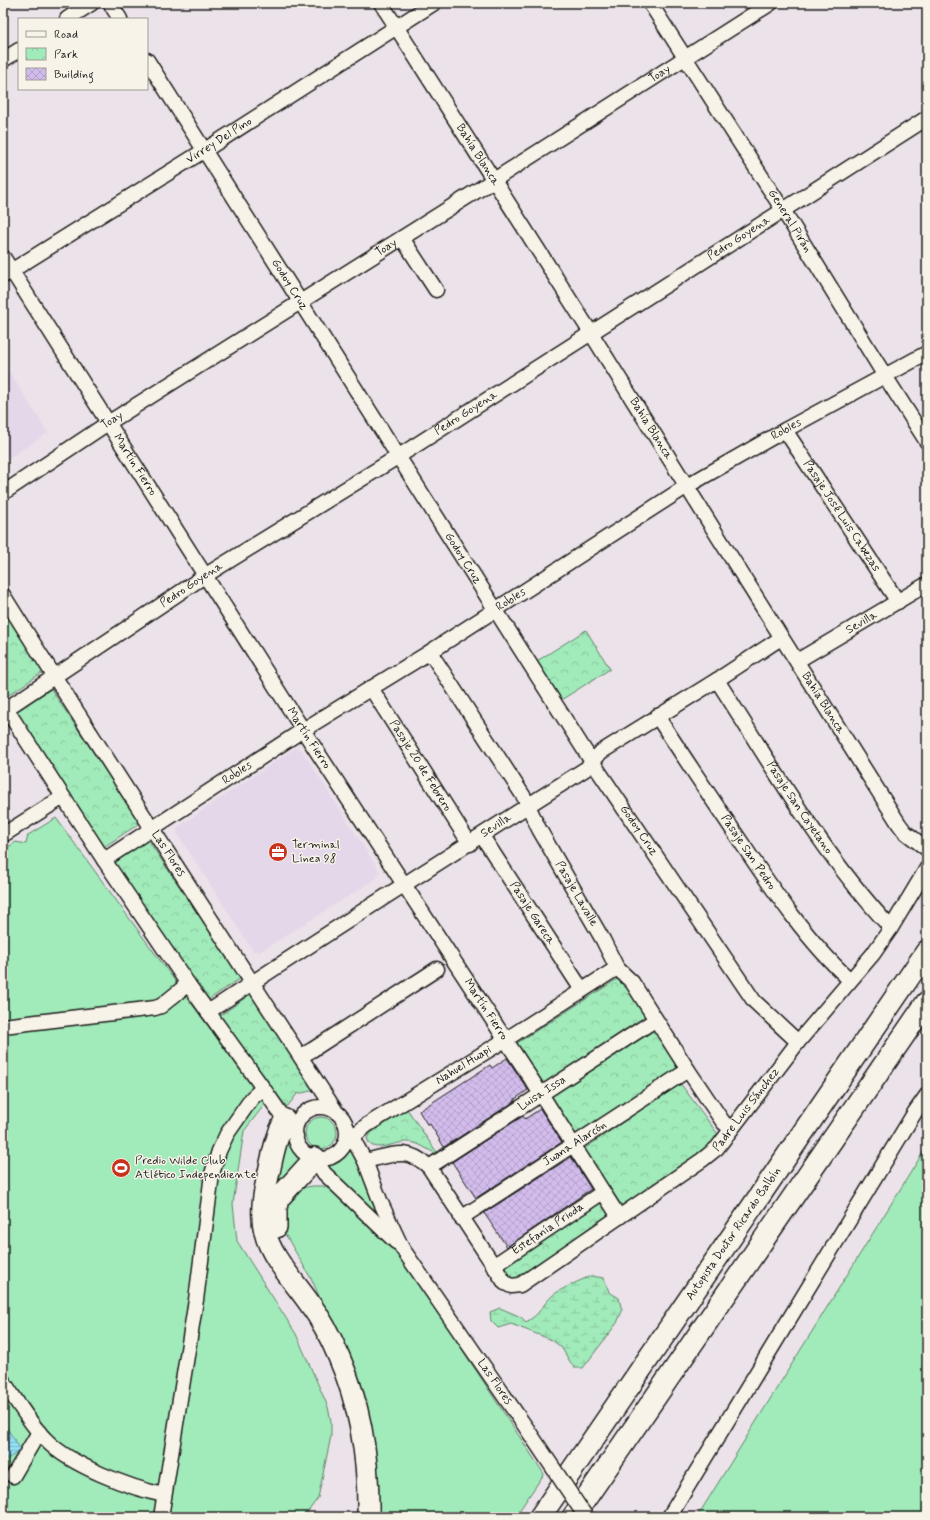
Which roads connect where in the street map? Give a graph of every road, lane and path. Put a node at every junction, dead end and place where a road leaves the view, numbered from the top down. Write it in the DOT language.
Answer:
graph roads {
  1 [pos="92,3"];
  2 [pos="110,3"];
  3 [pos="381,3"];
  4 [pos="434,3"];
  5 [pos="650,3"];
  6 [pos="770,3"];
  7 [pos="69,18"];
  8 [pos="119,18"];
  9 [pos="396,27"];
  10 [pos="18,51"];
  11 [pos="685,58"];
  12 [pos="3,60"];
  13 [pos="148,62"];
  14 [pos="927,118"];
  15 [pos="205,150"];
  16 [pos="494,180"];
  17 [pos="783,210"];
  18 [pos="402,238"];
  19 [pos="3,257"];
  20 [pos="7,273"];
  21 [pos="436,290"];
  22 [pos="301,302"];
  23 [pos="591,333"];
  24 [pos="927,353"];
  25 [pos="885,376"];
  26 [pos="108,423"];
  27 [pos="785,430"];
  28 [pos="927,442"];
  29 [pos="399,456"];
  30 [pos="687,486"];
  31 [pos="3,492"];
  32 [pos="206,575"];
  33 [pos="927,584"];
  34 [pos="3,595"];
  35 [pos="898,602"];
  36 [pos="495,610"];
  37 [pos="781,638"];
  38 [pos="430,652"];
  39 [pos="797,662"];
  40 [pos="54,676"];
  41 [pos="717,680"];
  42 [pos="371,688"];
  43 [pos="5,706"];
  44 [pos="657,716"];
  45 [pos="303,730"];
  46 [pos="593,762"];
  47 [pos="63,797"];
  48 [pos="528,806"];
  49 [pos="151,829"];
  50 [pos="3,835"];
  51 [pos="476,840"];
  52 [pos="927,849"];
  53 [pos="104,860"];
  54 [pos="927,868"];
  55 [pos="403,884"];
  56 [pos="891,928"];
  57 [pos="925,951"];
  58 [pos="617,968"];
  59 [pos="436,969"];
  60 [pos="850,980"];
  61 [pos="253,982"];
  62 [pos="188,984"];
  63 [pos="582,990"];
  64 [pos="927,1002"];
  65 [pos="208,1012"];
  66 [pos="655,1020"];
  67 [pos="927,1025"];
  68 [pos="3,1026"];
  69 [pos="505,1040"];
  70 [pos="798,1042"];
  71 [pos="300,1056"];
  72 [pos="688,1070"];
  73 [pos="263,1088"];
  74 [pos="541,1094"];
  75 [pos="927,1095"];
  76 [pos="854,1108"];
  77 [pos="335,1110"];
  78 [pos="290,1128"];
  79 [pos="731,1129"];
  80 [pos="348,1136"];
  81 [pos="573,1144"];
  82 [pos="315,1158"];
  83 [pos="365,1161"];
  84 [pos="429,1167"];
  85 [pos="603,1192"];
  86 [pos="619,1217"];
  87 [pos="461,1218"];
  88 [pos="402,1248"];
  89 [pos="493,1266"];
  90 [pos="311,1305"];
  91 [pos="3,1381"];
  92 [pos="39,1432"];
  93 [pos="13,1476"];
  94 [pos="164,1495"];
  95 [pos="161,1517"];
  96 [pos="368,1517"];
  97 [pos="540,1517"];
  98 [pos="573,1517"];
  99 [pos="586,1517"];
  100 [pos="669,1517"];
  1 -- 7 [label="street"];
  2 -- 8 [label="street"];
  3 -- 9 [label="street, Bahía Blanca"];
  4 -- 9 [label="street, Virrey Del Pino"];
  5 -- 11 [label="street, General Pirán"];
  6 -- 11 [label="street, Toay"];
  9 -- 15 [label="street, Virrey Del Pino"];
  9 -- 16 [label="street, Bahía Blanca"];
  10 -- 12 [label="street"];
  11 -- 16 [label="street, Toay"];
  11 -- 17 [label="street, General Pirán"];
  13 -- 15 [label="street, Godoy Cruz"];
  14 -- 17 [label="street, Pedro Goyena"];
  15 -- 20 [label="street, Virrey Del Pino"];
  15 -- 22 [label="street, Godoy Cruz"];
  16 -- 18 [label="street, Toay"];
  16 -- 23 [label="street, Bahía Blanca"];
  17 -- 23 [label="street, Pedro Goyena"];
  17 -- 25 [label="street, General Pirán"];
  18 -- 21 [label="street"];
  18 -- 22 [label="street, Toay"];
  19 -- 20 [label="street, Martín Fierro"];
  20 -- 26 [label="street, Martín Fierro"];
  22 -- 26 [label="street, Toay"];
  22 -- 29 [label="street, Godoy Cruz"];
  23 -- 29 [label="street, Pedro Goyena"];
  23 -- 30 [label="street, Bahía Blanca"];
  24 -- 25 [label="street, Robles"];
  25 -- 27 [label="street, Robles"];
  25 -- 28 [label="street, General Pirán"];
  26 -- 31 [label="street, Toay"];
  26 -- 32 [label="street, Martín Fierro"];
  27 -- 30 [label="street, Robles"];
  27 -- 35 [label="street, Pasaje José Luis Cabezas"];
  29 -- 32 [label="street, Pedro Goyena"];
  29 -- 36 [label="street, Godoy Cruz"];
  30 -- 36 [label="street, Robles"];
  30 -- 37 [label="street, Bahía Blanca"];
  32 -- 40 [label="street, Pedro Goyena"];
  32 -- 45 [label="street, Martín Fierro"];
  33 -- 35 [label="street, Sevilla"];
  34 -- 40 [label="street, Las Flores"];
  35 -- 39 [label="street, Sevilla"];
  36 -- 38 [label="street, Robles"];
  36 -- 46 [label="street, Godoy Cruz"];
  37 -- 39 [label="street, Bahía Blanca"];
  37 -- 41 [label="street, Sevilla"];
  38 -- 42 [label="street, Robles"];
  38 -- 48 [label="street, Pasaje Lavalle"];
  39 -- 52 [label="street, Bahía Blanca"];
  40 -- 43 [label="street, Pedro Goyena"];
  40 -- 49 [label="street, Las Flores"];
  41 -- 44 [label="street, Sevilla"];
  41 -- 56 [label="street, Pasaje San Cayetano"];
  42 -- 45 [label="street, Robles"];
  42 -- 51 [label="street, Pasaje 20 de Febrero"];
  43 -- 47 [label="street"];
  44 -- 46 [label="street, Sevilla"];
  44 -- 60 [label="street, Pasaje San Pedro"];
  45 -- 49 [label="street, Robles"];
  45 -- 55 [label="street, Martín Fierro"];
  46 -- 48 [label="street, Sevilla"];
  46 -- 70 [label="street, Godoy Cruz"];
  47 -- 50 [label="street"];
  47 -- 53 [label="street"];
  48 -- 51 [label="street, Sevilla"];
  48 -- 58 [label="street, Pasaje Lavalle"];
  49 -- 53 [label="street, Robles"];
  49 -- 61 [label="street, Las Flores"];
  51 -- 55 [label="street, Sevilla"];
  51 -- 63 [label="street, Pasaje Gareca"];
  53 -- 62 [label="street"];
  54 -- 56 [label="street, Padre Luis Sánchez"];
  55 -- 61 [label="street, Sevilla"];
  55 -- 69 [label="street, Martín Fierro"];
  56 -- 60 [label="street, Padre Luis Sánchez"];
  57 -- 97 [label="highway, Autopista Doctor Ricardo Balbín"];
  58 -- 63 [label="street, Nahuel Huapi"];
  58 -- 66 [label="street, Pasaje Lavalle"];
  59 -- 71 [label="street"];
  60 -- 70 [label="street, Padre Luis Sánchez"];
  61 -- 65 [label="street, Sevilla"];
  61 -- 71 [label="street, Las Flores"];
  62 -- 65 [label="street"];
  62 -- 68 [label="street"];
  63 -- 69 [label="street, Nahuel Huapi"];
  64 -- 76 [label="highway"];
  65 -- 73 [label="street"];
  66 -- 72 [label="street, Pasaje Lavalle"];
  66 -- 74 [label="street, Luisa Issa"];
  67 -- 76 [label="highway"];
  69 -- 74 [label="street, Martín Fierro"];
  69 -- 80 [label="street, Nahuel Huapi"];
  70 -- 79 [label="street, Padre Luis Sánchez"];
  71 -- 77 [label="street, Las Flores"];
  72 -- 79 [label="street, Pasaje Lavalle"];
  72 -- 81 [label="street, Juana Alarcón"];
  73 -- 78 [label="street"];
  73 -- 94 [label="street"];
  74 -- 81 [label="street, Martín Fierro"];
  74 -- 84 [label="street, Luisa Issa"];
  75 -- 100 [label="street"];
  76 -- 98 [label="highway"];
  77 -- 78 [label="street"];
  77 -- 80 [label="street"];
  78 -- 82 [label="street"];
  78 -- 90 [label="highway"];
  79 -- 86 [label="street, Padre Luis Sánchez"];
  80 -- 82 [label="street"];
  80 -- 83 [label="street, Las Flores"];
  81 -- 85 [label="street, Martín Fierro"];
  81 -- 87 [label="street, Juana Alarcón"];
  82 -- 88 [label="street, Las Flores"];
  82 -- 90 [label="highway"];
  83 -- 84 [label="street"];
  83 -- 88 [label="street, Las Flores"];
  84 -- 87 [label="street"];
  85 -- 86 [label="street, Martín Fierro"];
  85 -- 89 [label="street, Estefanía Prioda"];
  86 -- 89 [label="street, Padre Luis Sánchez"];
  87 -- 89 [label="street"];
  88 -- 99 [label="street, Las Flores, bridge"];
  90 -- 96 [label="highway"];
  91 -- 92 [label="street"];
  92 -- 93 [label="street"];
  92 -- 94 [label="street"];
  94 -- 95 [label="street"];
}
